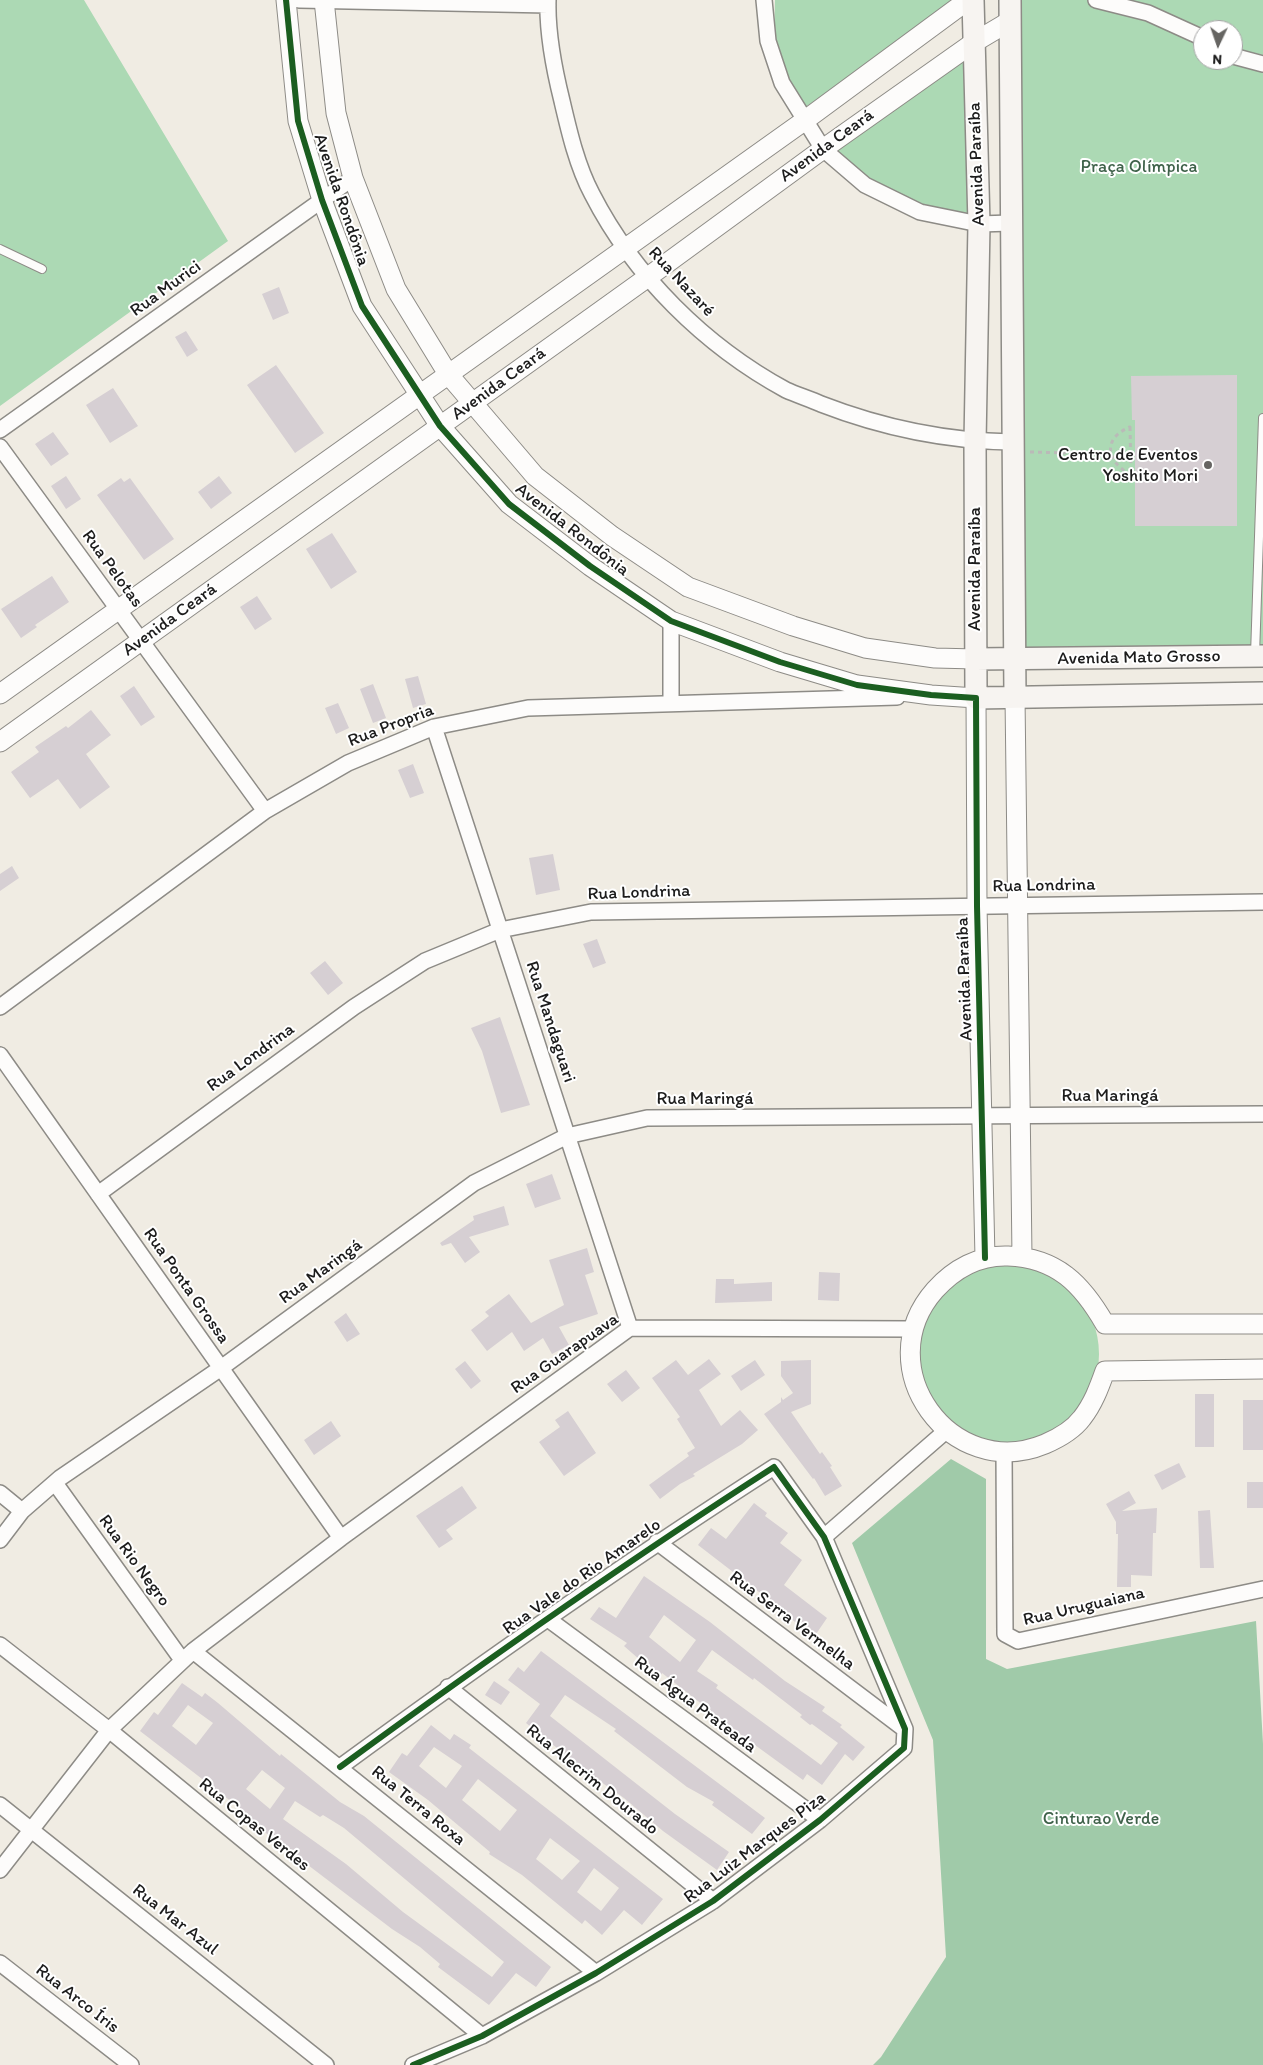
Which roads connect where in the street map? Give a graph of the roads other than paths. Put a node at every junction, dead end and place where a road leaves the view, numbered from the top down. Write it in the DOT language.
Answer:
graph roads {
  1 [pos="286,0"];
  2 [pos="298,0"];
  3 [pos="324,0"];
  4 [pos="764,0"];
  5 [pos="968,0"];
  6 [pos="973,0"];
  7 [pos="1010,0"];
  8 [pos="1096,0"];
  9 [pos="548,2"];
  10 [pos="1010,22"];
  11 [pos="1193,33"];
  12 [pos="973,43"];
  13 [pos="1243,59"];
  14 [pos="1263,64"];
  15 [pos="804,121"];
  16 [pos="822,149"];
  17 [pos="353,178"];
  18 [pos="322,200"];
  19 [pos="1011,223"];
  20 [pos="979,224"];
  21 [pos="625,248"];
  22 [pos="0,249"];
  23 [pos="42,269"];
  24 [pos="648,277"];
  25 [pos="448,374"];
  26 [pos="420,394"];
  27 [pos="471,404"];
  28 [pos="1263,418"];
  29 [pos="440,426"];
  30 [pos="0,430"];
  31 [pos="974,442"];
  32 [pos="0,447"];
  33 [pos="1012,447"];
  34 [pos="118,610"];
  35 [pos="671,621"];
  36 [pos="141,640"];
  37 [pos="1259,657"];
  38 [pos="976,659"];
  39 [pos="1014,660"];
  40 [pos="0,694"];
  41 [pos="1263,694"];
  42 [pos="932,696"];
  43 [pos="1015,697"];
  44 [pos="976,698"];
  45 [pos="671,703"];
  46 [pos="434,727"];
  47 [pos="0,742"];
  48 [pos="265,810"];
  49 [pos="1263,902"];
  50 [pos="1018,904"];
  51 [pos="978,906"];
  52 [pos="500,930"];
  53 [pos="0,1007"];
  54 [pos="0,1055"];
  55 [pos="1263,1114"];
  56 [pos="984,1116"];
  57 [pos="1021,1116"];
  58 [pos="567,1136"];
  59 [pos="98,1194"];
  60 [pos="1022,1257"];
  61 [pos="985,1258"];
  62 [pos="1263,1324"];
  63 [pos="630,1328"];
  64 [pos="913,1329"];
  65 [pos="221,1368"];
  66 [pos="1263,1369"];
  67 [pos="947,1430"];
  68 [pos="1004,1452"];
  69 [pos="55,1483"];
  70 [pos="0,1494"];
  71 [pos="22,1511"];
  72 [pos="824,1537"];
  73 [pos="341,1538"];
  74 [pos="0,1540"];
  75 [pos="657,1542"];
  76 [pos="1263,1589"];
  77 [pos="548,1619"];
  78 [pos="0,1645"];
  79 [pos="188,1656"];
  80 [pos="448,1688"];
  81 [pos="904,1729"];
  82 [pos="109,1730"];
  83 [pos="340,1767"];
  84 [pos="0,1805"];
  85 [pos="820,1820"];
  86 [pos="31,1830"];
  87 [pos="0,1870"];
  88 [pos="713,1901"];
  89 [pos="0,1963"];
  90 [pos="596,1973"];
  91 [pos="482,2036"];
  92 [pos="131,2065"];
  93 [pos="326,2065"];
  94 [pos="413,2065"];
  1 -- 18 [label="street, Avenida Rondônia"];
  2 -- 3 [label="street"];
  3 -- 9 [label="street"];
  3 -- 17 [label="street, Avenida Rondônia"];
  4 -- 15 [label="street"];
  5 -- 15 [label="street, Avenida Ceará"];
  6 -- 12 [label="main road, Avenida Paraíba"];
  7 -- 10 [label="main road, Avenida Paraíba"];
  8 -- 11 [label="street"];
  9 -- 21 [label="street, Rua Nazaré"];
  10 -- 12 [label="street, Avenida Ceará"];
  10 -- 19 [label="main road, Avenida Paraíba"];
  12 -- 16 [label="street, Avenida Ceará"];
  12 -- 20 [label="main road, Avenida Paraíba"];
  13 -- 14 [label="street"];
  15 -- 16 [label="street"];
  15 -- 21 [label="street, Avenida Ceará"];
  16 -- 20 [label="street"];
  16 -- 24 [label="street, Avenida Ceará"];
  17 -- 18 [label="street, Rua Murici"];
  17 -- 25 [label="street, Avenida Rondônia"];
  18 -- 26 [label="street, Avenida Rondônia"];
  18 -- 30 [label="street, Rua Murici"];
  19 -- 20 [label="street"];
  19 -- 33 [label="main road, Avenida Paraíba"];
  20 -- 31 [label="main road, Avenida Paraíba"];
  21 -- 24 [label="street, Rua Nazaré"];
  21 -- 25 [label="street, Avenida Ceará"];
  22 -- 23 [label="lane"];
  24 -- 27 [label="street, Avenida Ceará"];
  24 -- 31 [label="street, Rua Nazaré"];
  25 -- 26 [label="street, Avenida Ceará"];
  25 -- 27 [label="street, Avenida Rondônia"];
  26 -- 29 [label="street, Avenida Rondônia"];
  26 -- 34 [label="street, Avenida Ceará"];
  27 -- 29 [label="street, Avenida Ceará"];
  27 -- 38 [label="street, Avenida Rondônia"];
  28 -- 37 [label="lane"];
  29 -- 35 [label="street, Avenida Rondônia"];
  29 -- 36 [label="street, Avenida Ceará"];
  31 -- 33 [label="street, Rua Nazaré"];
  31 -- 38 [label="main road, Avenida Paraíba"];
  32 -- 34 [label="street, Rua Pelotas"];
  33 -- 39 [label="main road, Avenida Paraíba"];
  34 -- 36 [label="street, Rua Pelotas"];
  34 -- 40 [label="street, Avenida Ceará"];
  35 -- 42 [label="street, Avenida Rondônia"];
  35 -- 45 [label="street"];
  36 -- 47 [label="street, Avenida Ceará"];
  36 -- 48 [label="street, Rua Pelotas"];
  37 -- 39 [label="main road, Avenida Mato Grosso"];
  38 -- 39 [label="main road, Avenida Rondônia"];
  38 -- 44 [label="main road, Avenida Paraíba"];
  39 -- 43 [label="main road, Avenida Paraíba"];
  41 -- 43 [label="main road, Avenida Mato Grosso"];
  42 -- 44 [label="street, Avenida Rondônia"];
  42 -- 45 [label="street, Rua Propria"];
  43 -- 44 [label="main road, Avenida Rondônia"];
  43 -- 50 [label="street, Avenida Paraíba"];
  44 -- 51 [label="street, Avenida Paraíba"];
  45 -- 46 [label="street, Rua Propria"];
  46 -- 48 [label="street, Rua Propria"];
  46 -- 52 [label="street, Rua Mandaguari"];
  48 -- 53 [label="street, Rua Propria"];
  49 -- 50 [label="street, Rua Londrina"];
  50 -- 51 [label="street, Rua Londrina"];
  50 -- 57 [label="street, Avenida Paraíba"];
  51 -- 52 [label="street, Rua Londrina"];
  51 -- 56 [label="street, Avenida Paraíba"];
  52 -- 58 [label="street, Rua Mandaguari"];
  52 -- 59 [label="street, Rua Londrina"];
  54 -- 59 [label="street, Rua Ponta Grossa"];
  55 -- 57 [label="street, Rua Maringá"];
  56 -- 57 [label="street, Rua Maringá"];
  56 -- 58 [label="street, Rua Maringá"];
  56 -- 61 [label="street, Avenida Paraíba"];
  57 -- 60 [label="street, Avenida Paraíba"];
  58 -- 63 [label="street, Rua Mandaguari"];
  58 -- 65 [label="street, Rua Maringá"];
  59 -- 65 [label="street, Rua Ponta Grossa"];
  60 -- 61 [label="street"];
  60 -- 62 [label="street"];
  61 -- 64 [label="street"];
  63 -- 64 [label="street, Rua Guarapuava"];
  63 -- 73 [label="street, Rua Guarapuava"];
  64 -- 67 [label="street"];
  65 -- 69 [label="street, Rua Maringá"];
  65 -- 73 [label="street, Rua Ponta Grossa"];
  66 -- 68 [label="street"];
  67 -- 68 [label="street"];
  67 -- 72 [label="street"];
  68 -- 76 [label="street, Rua Uruguaiana"];
  69 -- 71 [label="street, Rua Maringá"];
  69 -- 79 [label="street, Rua Rio Negro"];
  70 -- 71 [label="street"];
  71 -- 74 [label="street, Rua Maringá"];
  72 -- 75 [label="street, Rua Vale do Rio Amarelo"];
  72 -- 81 [label="street"];
  73 -- 79 [label="street, Rua Guarapuava"];
  75 -- 77 [label="street, Rua Vale do Rio Amarelo"];
  75 -- 81 [label="street, Rua Serra Vermelha"];
  77 -- 80 [label="street, Rua Vale do Rio Amarelo"];
  77 -- 85 [label="street, Rua Água Prateada"];
  78 -- 82 [label="street, Rua Copas Verdes"];
  79 -- 82 [label="street, Rua Guarapuava"];
  79 -- 83 [label="street, Rua Terra Roxa"];
  80 -- 83 [label="street, Rua Vale do Rio Amarelo"];
  80 -- 88 [label="street, Rua Alecrim Dourado"];
  81 -- 85 [label="street, Rua Luiz Marques Piza"];
  82 -- 86 [label="street, Rua Guarapuava"];
  82 -- 91 [label="street, Rua Copas Verdes"];
  83 -- 90 [label="street, Rua Terra Roxa"];
  84 -- 86 [label="street, Rua Mar Azul"];
  85 -- 88 [label="street, Rua Luiz Marques Piza"];
  86 -- 87 [label="street, Rua Guarapuava"];
  86 -- 93 [label="street, Rua Mar Azul"];
  88 -- 90 [label="street, Rua Luiz Marques Piza"];
  89 -- 92 [label="street, Rua Arco Íris"];
  90 -- 91 [label="street, Rua Luiz Marques Piza"];
  91 -- 94 [label="street, Rua Luiz Marques Piza"];
}
